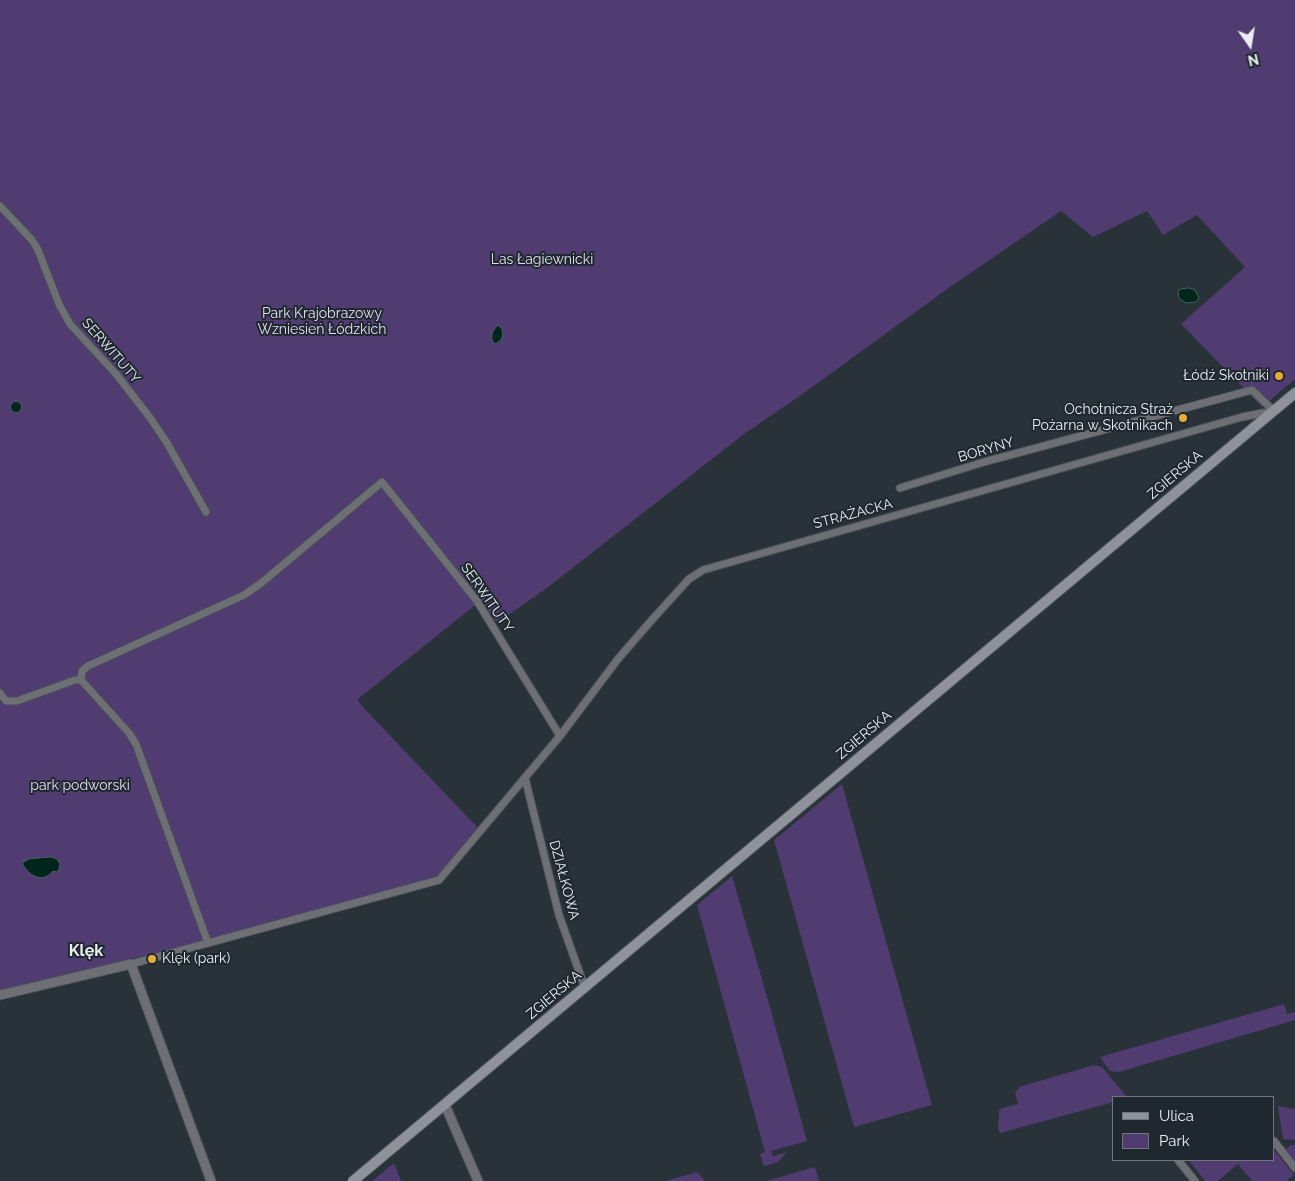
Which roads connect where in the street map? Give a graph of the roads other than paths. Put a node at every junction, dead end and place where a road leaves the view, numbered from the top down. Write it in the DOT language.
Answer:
graph roads {
  1 [pos="0,206"];
  2 [pos="1292,397"];
  3 [pos="1274,411"];
  4 [pos="900,488"];
  5 [pos="206,512"];
  6 [pos="81,680"];
  7 [pos="0,693"];
  8 [pos="560,736"];
  9 [pos="525,778"];
  10 [pos="208,943"];
  11 [pos="131,964"];
  12 [pos="585,988"];
  13 [pos="0,994"];
  14 [pos="445,1105"];
  15 [pos="1275,1142"];
  16 [pos="1179,1161"];
  17 [pos="1295,1168"];
  18 [pos="211,1181"];
  19 [pos="353,1181"];
  20 [pos="478,1181"];
  21 [pos="1195,1181"];
  1 -- 5 [label="street, SERWITUTY"];
  2 -- 3 [label="main road, ZGIERSKA"];
  3 -- 4 [label="street, BORYNY"];
  3 -- 8 [label="street, STRAŻACKA"];
  3 -- 12 [label="main road, ZGIERSKA"];
  6 -- 7 [label="street"];
  6 -- 8 [label="street, SERWITUTY"];
  6 -- 10 [label="street"];
  8 -- 9 [label="street, STRAŻACKA"];
  9 -- 10 [label="street, STRAŻACKA"];
  9 -- 12 [label="street, DZIAŁKOWA"];
  10 -- 11 [label="street, STRAŻACKA"];
  11 -- 13 [label="street"];
  11 -- 18 [label="street"];
  12 -- 14 [label="main road, ZGIERSKA"];
  14 -- 19 [label="main road, ZGIERSKA"];
  14 -- 20 [label="street"];
  15 -- 17 [label="street"];
  16 -- 21 [label="street"];
}
